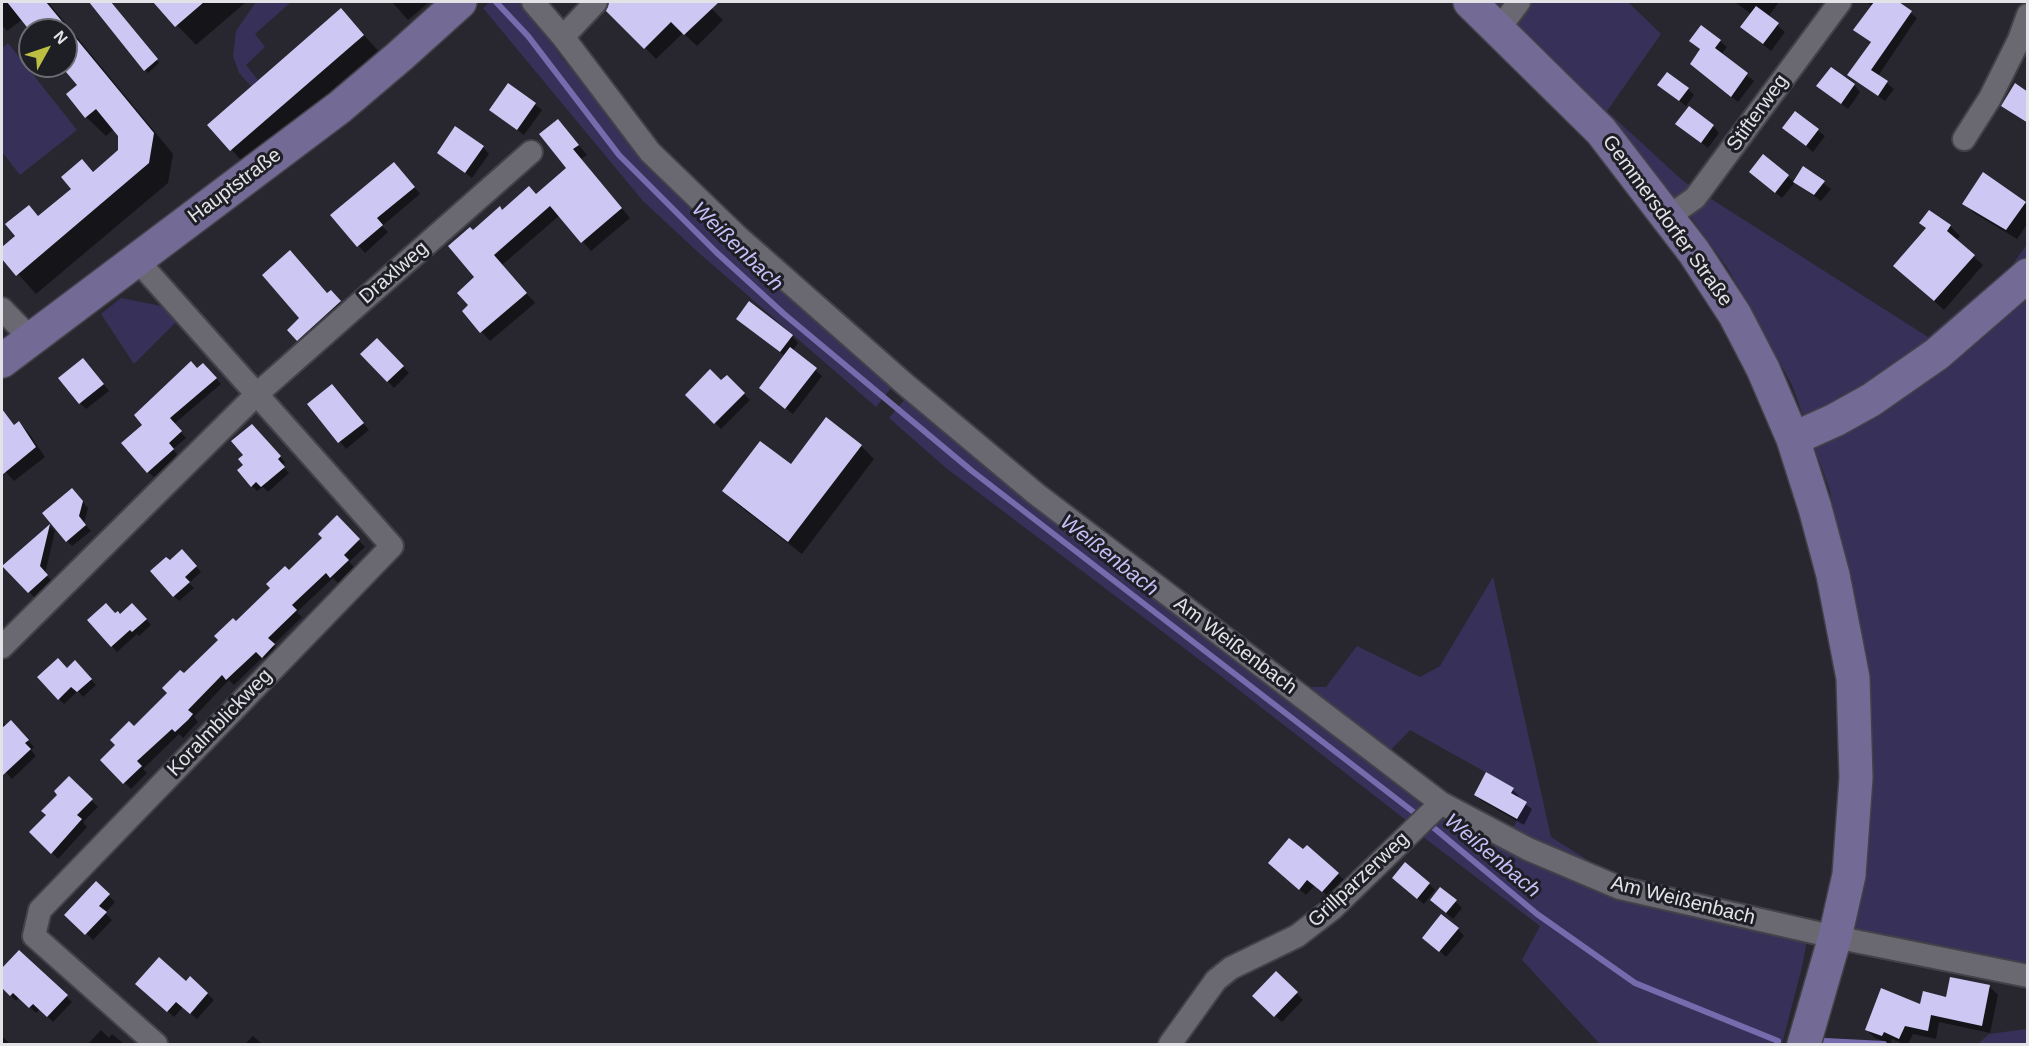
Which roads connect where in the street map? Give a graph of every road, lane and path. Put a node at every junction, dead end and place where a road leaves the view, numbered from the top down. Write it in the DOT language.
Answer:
graph roads {
  1 [pos="460,2"];
  2 [pos="533,2"];
  3 [pos="596,2"];
  4 [pos="1470,2"];
  5 [pos="1519,2"];
  6 [pos="1840,2"];
  7 [pos="2028,15"];
  8 [pos="1499,28"];
  9 [pos="562,37"];
  10 [pos="1964,140"];
  11 [pos="531,152"];
  12 [pos="1668,217"];
  13 [pos="137,260"];
  14 [pos="2028,275"];
  15 [pos="2,309"];
  16 [pos="32,340"];
  17 [pos="2,362"];
  18 [pos="256,394"];
  19 [pos="1792,439"];
  20 [pos="2,647"];
  21 [pos="1438,805"];
  22 [pos="1835,936"];
  23 [pos="2028,976"];
  24 [pos="156,1044"];
  25 [pos="1170,1044"];
  26 [pos="1804,1044"];
  1 -- 13 [label="main road, Hauptstraße"];
  2 -- 9 [label="street, Am Weißenbach"];
  3 -- 9 [label="street"];
  4 -- 8 [label="main road, Gemmersdorfer Straße"];
  5 -- 8 [label="street"];
  6 -- 12 [label="street, Stifterweg"];
  7 -- 10 [label="street"];
  8 -- 12 [label="main road, Gemmersdorfer Straße"];
  9 -- 21 [label="street, Am Weißenbach"];
  11 -- 18 [label="street, Draxlweg"];
  12 -- 19 [label="main road, Gemmersdorfer Straße"];
  13 -- 16 [label="main road, Hauptstraße"];
  13 -- 18 [label="street, Koralmblickweg"];
  14 -- 19 [label="main road"];
  15 -- 16 [label="street"];
  16 -- 17 [label="main road, Hauptstraße"];
  18 -- 20 [label="street"];
  18 -- 24 [label="street, Koralmblickweg"];
  19 -- 22 [label="main road, Gemmersdorfer Straße"];
  21 -- 22 [label="street, Am Weißenbach"];
  21 -- 25 [label="street, Grillparzerweg"];
  22 -- 23 [label="street, Am Weißenbach"];
  22 -- 26 [label="main road, Gemmersdorfer Straße"];
}
